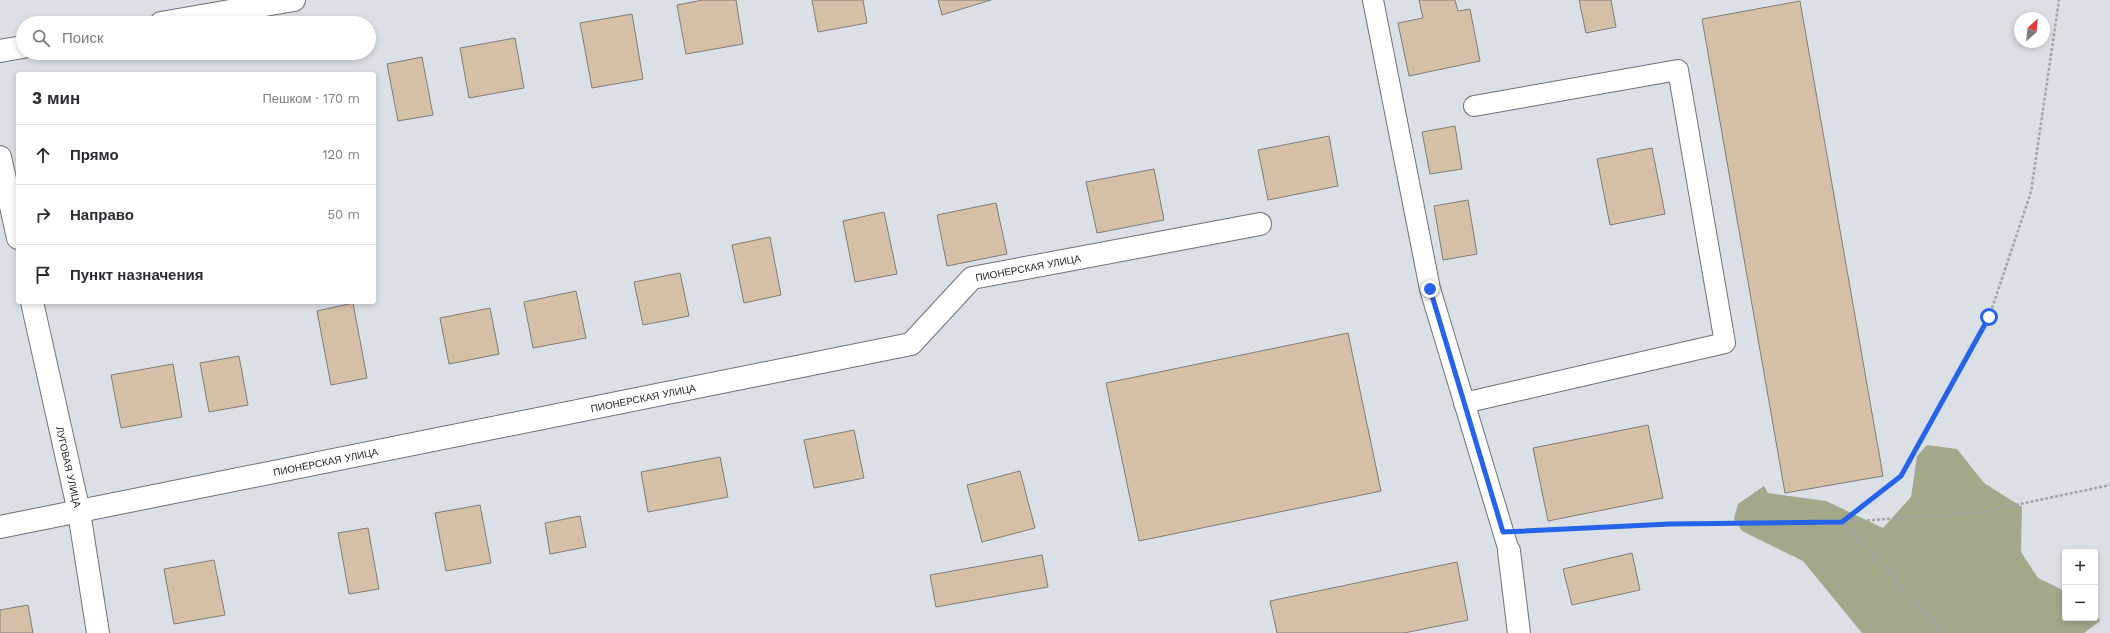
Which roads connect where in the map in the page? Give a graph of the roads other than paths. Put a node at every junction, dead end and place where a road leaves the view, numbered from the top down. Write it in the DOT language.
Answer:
graph roads {
  1 [pos="294,0"];
  2 [pos="1373,0"];
  3 [pos="201,16"];
  4 [pos="16,48"];
  5 [pos="0,51"];
  6 [pos="1474,106"];
  7 [pos="0,157"];
  8 [pos="1260,224"];
  9 [pos="16,229"];
  10 [pos="32,304"];
  11 [pos="1464,403"];
  12 [pos="79,512"];
  13 [pos="0,527"];
  14 [pos="1506,542"];
  15 [pos="98,633"];
  16 [pos="1519,633"];
  1 -- 3 [label="street"];
  2 -- 11 [label="lane"];
  4 -- 5 [label="street"];
  6 -- 11 [label="lane"];
  7 -- 9 [label="street"];
  8 -- 12 [label="street, ПИОНЕРСКАЯ УЛИЦА"];
  10 -- 12 [label="street, ЛУГОВАЯ УЛИЦА"];
  11 -- 14 [label="lane"];
  12 -- 13 [label="street, ПИОНЕРСКАЯ УЛИЦА"];
  12 -- 15 [label="street, ЛУГОВАЯ УЛИЦА"];
  14 -- 16 [label="street"];
}
